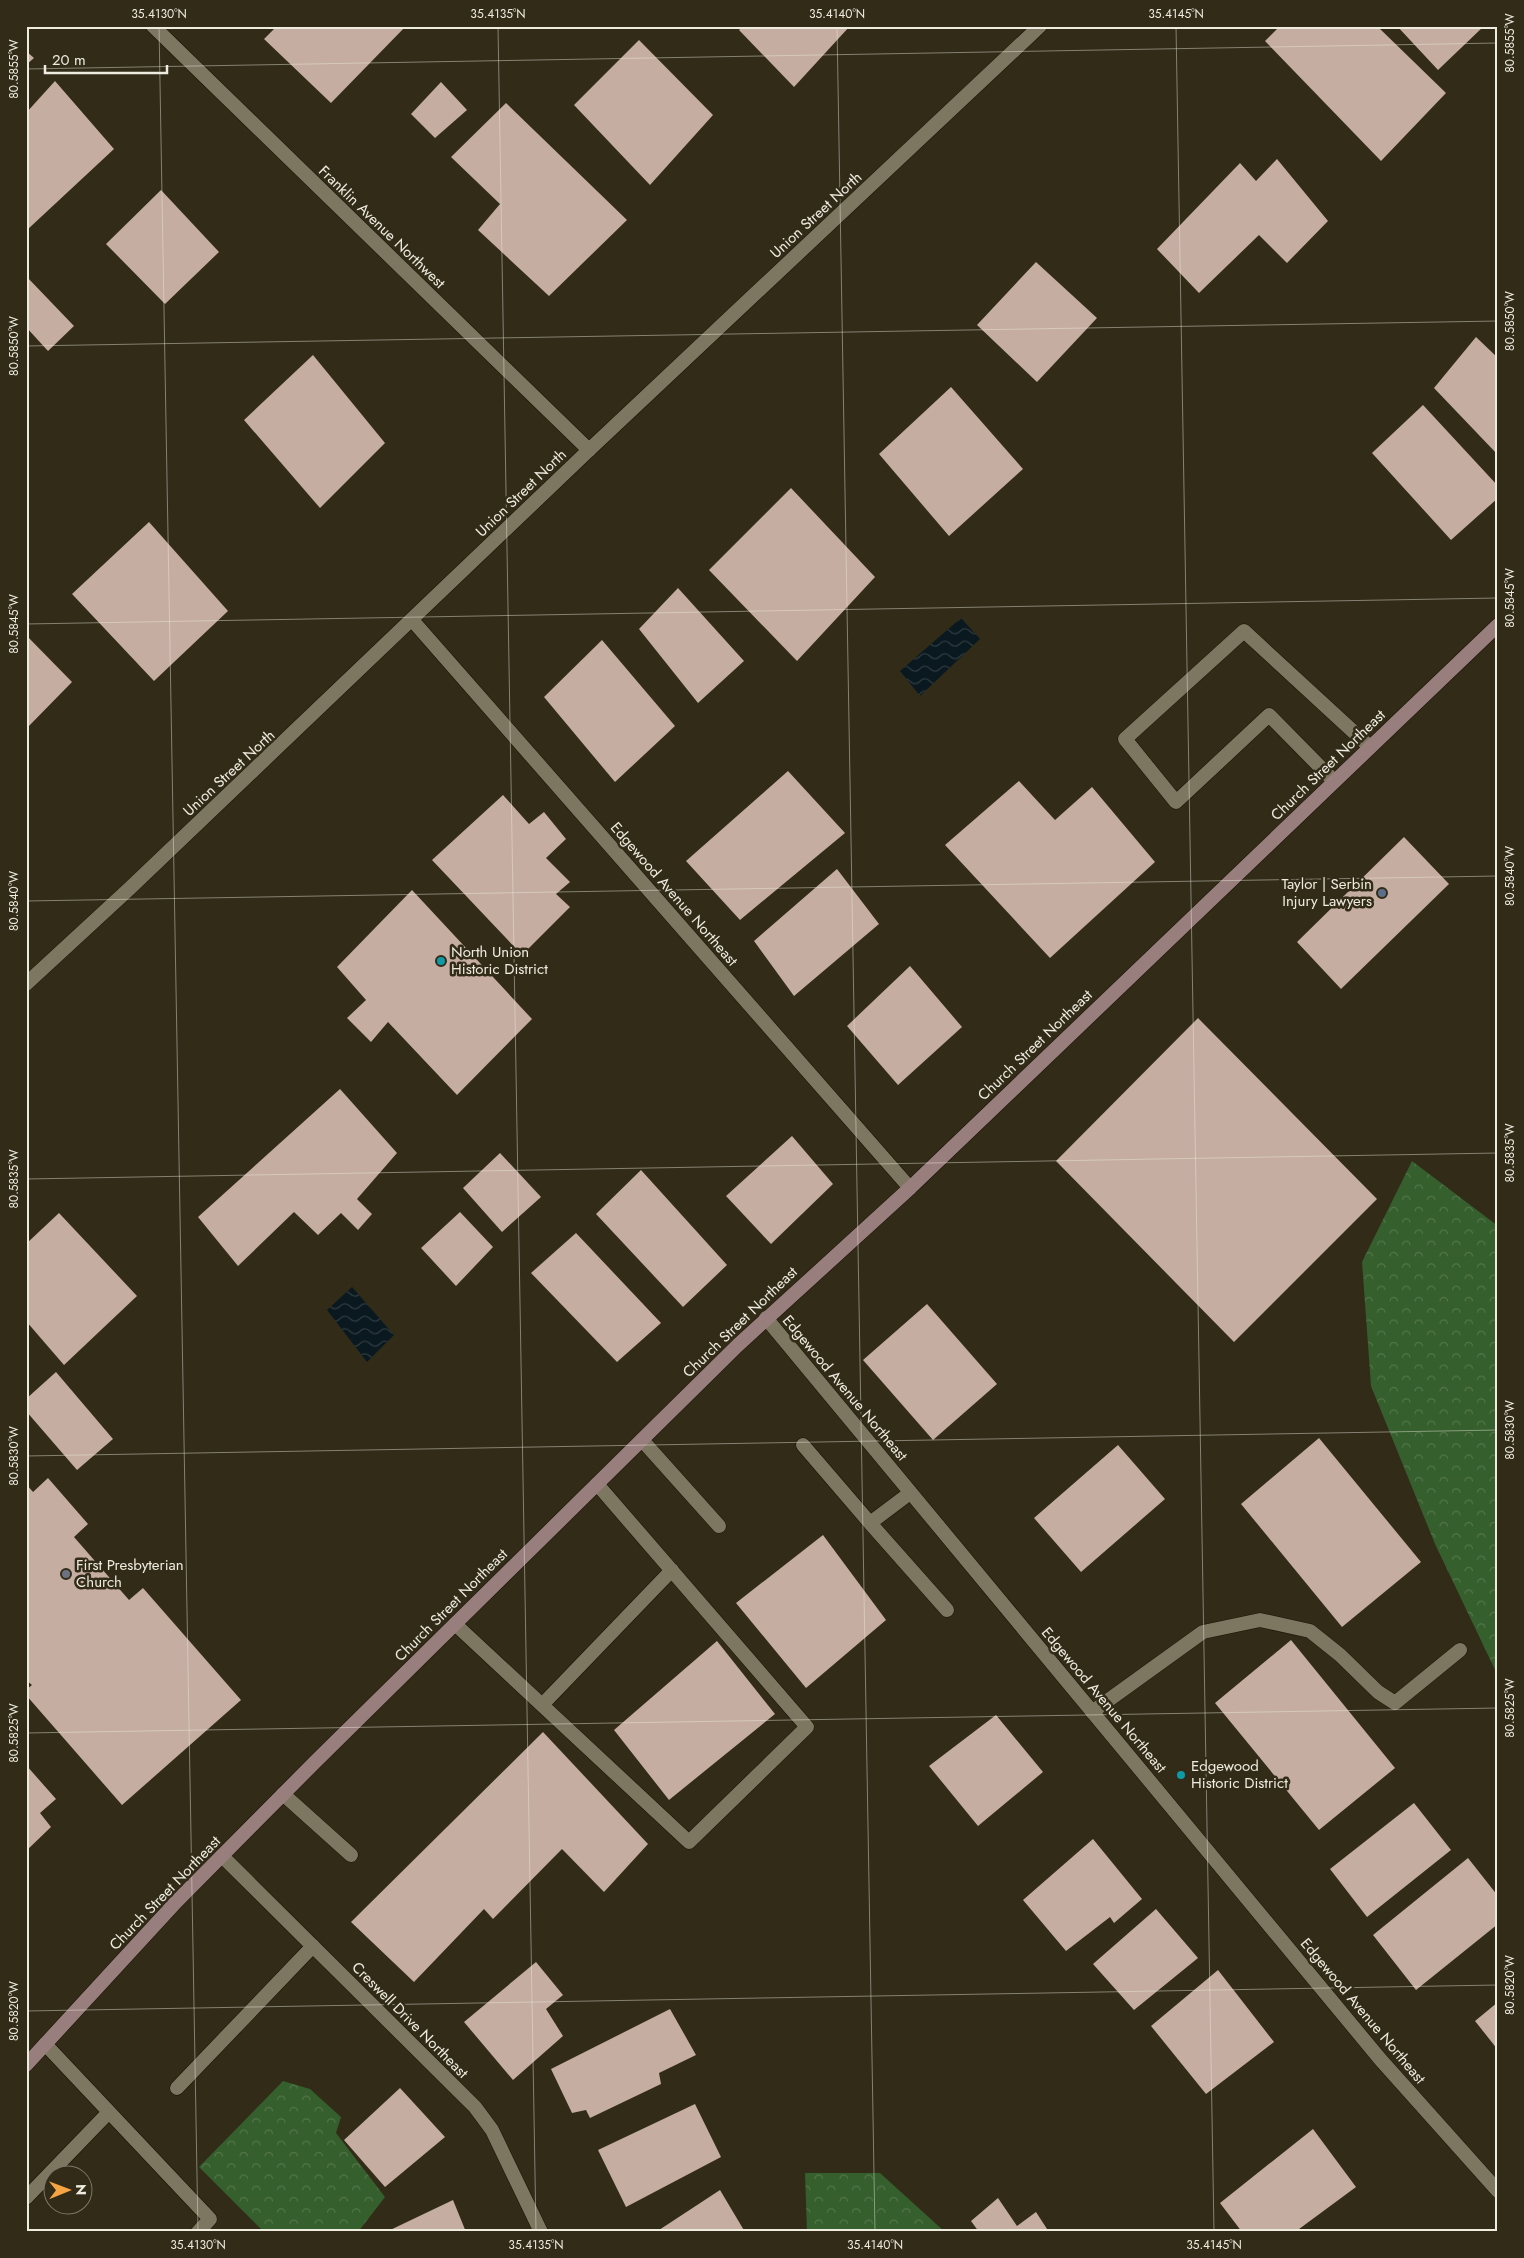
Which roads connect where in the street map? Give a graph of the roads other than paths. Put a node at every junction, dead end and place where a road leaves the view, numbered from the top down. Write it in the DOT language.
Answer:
graph roads {
  1 [pos="153,26"];
  2 [pos="1040,26"];
  3 [pos="589,450"];
  4 [pos="413,621"];
  5 [pos="1498,624"];
  6 [pos="1370,747"];
  7 [pos="1334,781"];
  8 [pos="26,984"];
  9 [pos="910,1188"];
  10 [pos="766,1318"];
  11 [pos="642,1440"];
  12 [pos="803,1445"];
  13 [pos="597,1484"];
  14 [pos="910,1493"];
  15 [pos="870,1523"];
  16 [pos="719,1526"];
  17 [pos="672,1570"];
  18 [pos="947,1610"];
  19 [pos="455,1624"];
  20 [pos="1460,1650"];
  21 [pos="542,1705"];
  22 [pos="1092,1712"];
  23 [pos="283,1794"];
  24 [pos="351,1855"];
  25 [pos="222,1856"];
  26 [pos="312,1946"];
  27 [pos="45,2044"];
  28 [pos="26,2065"];
  29 [pos="177,2088"];
  30 [pos="109,2112"];
  31 [pos="1498,2191"];
  32 [pos="26,2198"];
  33 [pos="198,2232"];
  34 [pos="542,2232"];
  1 -- 3 [label="street, Franklin Avenue Northwest"];
  2 -- 3 [label="street, Union Street North"];
  3 -- 4 [label="street, Union Street North"];
  4 -- 8 [label="street, Union Street North"];
  4 -- 9 [label="street, Edgewood Avenue Northeast"];
  5 -- 6 [label="main road, Church Street Northeast"];
  6 -- 7 [label="main road, Church Street Northeast"];
  6 -- 7 [label="street"];
  7 -- 9 [label="main road, Church Street Northeast"];
  9 -- 10 [label="main road, Church Street Northeast"];
  10 -- 11 [label="main road, Church Street Northeast"];
  10 -- 14 [label="street, Edgewood Avenue Northeast"];
  11 -- 13 [label="main road, Church Street Northeast"];
  11 -- 16 [label="street"];
  12 -- 15 [label="street"];
  13 -- 17 [label="street"];
  13 -- 19 [label="main road, Church Street Northeast"];
  14 -- 15 [label="street"];
  14 -- 22 [label="street, Edgewood Avenue Northeast"];
  15 -- 18 [label="street"];
  17 -- 21 [label="street"];
  17 -- 21 [label="street"];
  19 -- 21 [label="street"];
  19 -- 23 [label="main road, Church Street Northeast"];
  20 -- 22 [label="street"];
  22 -- 31 [label="street, Edgewood Avenue Northeast"];
  23 -- 24 [label="street"];
  23 -- 25 [label="main road, Church Street Northeast"];
  25 -- 26 [label="street, Creswell Drive Northeast"];
  25 -- 27 [label="main road, Church Street Northeast"];
  26 -- 29 [label="street"];
  26 -- 34 [label="street, Creswell Drive Northeast"];
  27 -- 28 [label="main road, Church Street Northeast"];
  27 -- 30 [label="street"];
  30 -- 32 [label="street"];
  30 -- 33 [label="street"];
}
